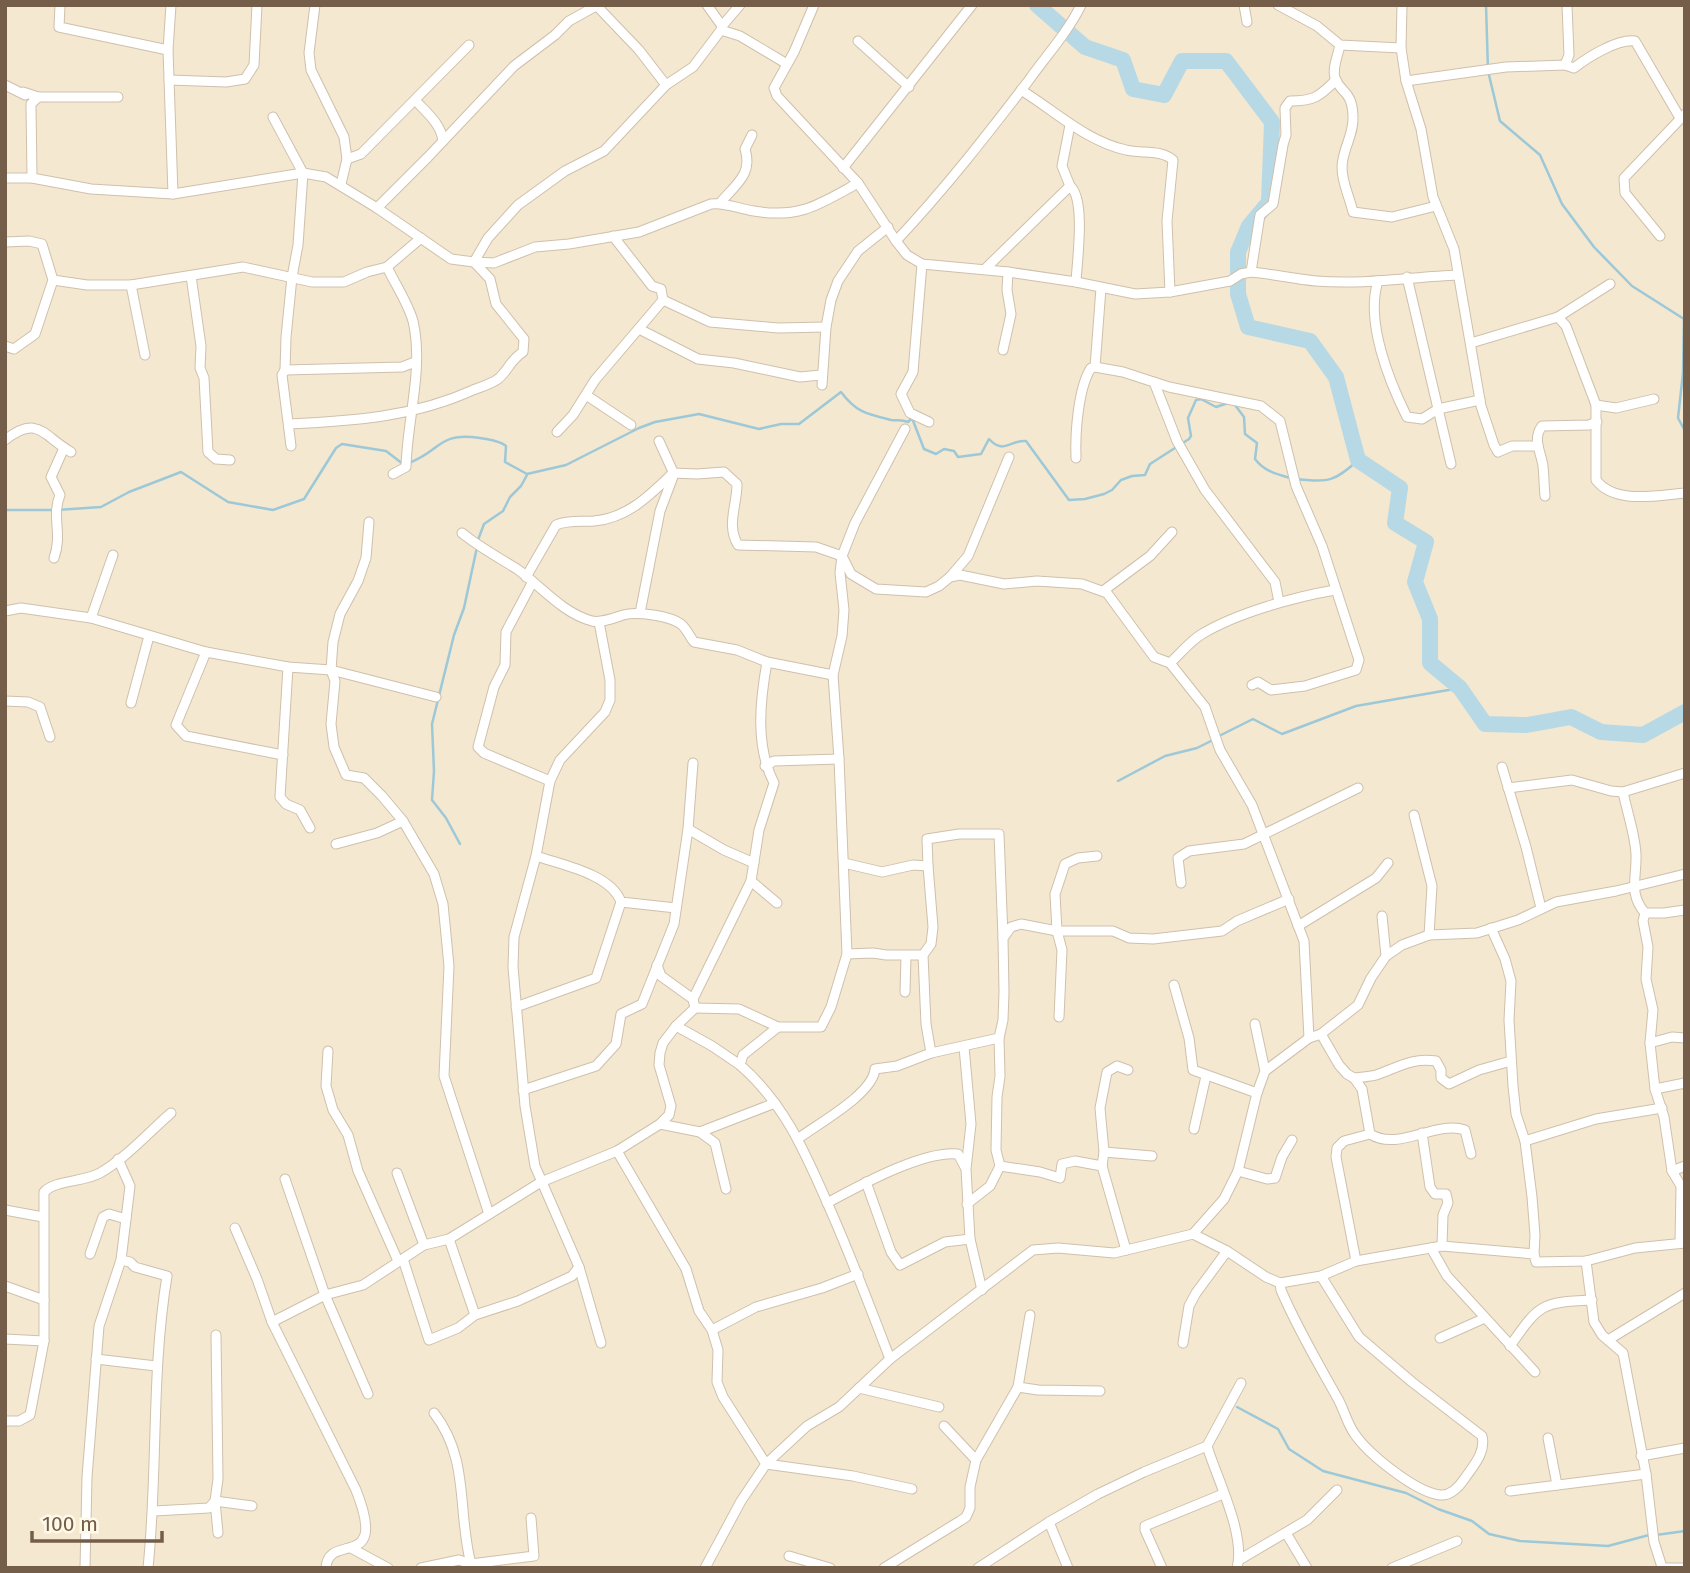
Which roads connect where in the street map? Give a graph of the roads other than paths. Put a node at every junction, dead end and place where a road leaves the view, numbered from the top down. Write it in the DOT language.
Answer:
graph roads {
  1 [pos="61,5"];
  2 [pos="171,5"];
  3 [pos="257,5"];
  4 [pos="315,5"];
  5 [pos="707,5"];
  6 [pos="740,5"];
  7 [pos="814,5"];
  8 [pos="972,5"];
  9 [pos="1081,5"];
  10 [pos="1244,5"];
  11 [pos="1278,5"];
  12 [pos="1402,5"];
  13 [pos="1567,5"];
  14 [pos="596,6"];
  15 [pos="1247,23"];
  16 [pos="721,28"];
  17 [pos="858,41"];
  18 [pos="469,45"];
  19 [pos="1339,45"];
  20 [pos="1402,48"];
  21 [pos="168,50"];
  22 [pos="788,64"];
  23 [pos="1565,65"];
  24 [pos="169,80"];
  25 [pos="1336,80"];
  26 [pos="1406,81"];
  27 [pos="5,85"];
  28 [pos="666,85"];
  29 [pos="909,87"];
  30 [pos="1021,90"];
  31 [pos="118,97"];
  32 [pos="35,101"];
  33 [pos="416,101"];
  34 [pos="1682,116"];
  35 [pos="273,117"];
  36 [pos="1070,125"];
  37 [pos="752,135"];
  38 [pos="443,141"];
  39 [pos="347,159"];
  40 [pos="843,167"];
  41 [pos="303,173"];
  42 [pos="5,178"];
  43 [pos="32,178"];
  44 [pos="858,183"];
  45 [pos="341,184"];
  46 [pos="1070,186"];
  47 [pos="173,194"];
  48 [pos="721,202"];
  49 [pos="1436,206"];
  50 [pos="377,208"];
  51 [pos="888,227"];
  52 [pos="613,236"];
  53 [pos="1660,236"];
  54 [pos="421,238"];
  55 [pos="896,241"];
  56 [pos="5,242"];
  57 [pos="474,262"];
  58 [pos="922,264"];
  59 [pos="387,267"];
  60 [pos="985,269"];
  61 [pos="1008,272"];
  62 [pos="1251,272"];
  63 [pos="1458,275"];
  64 [pos="191,276"];
  65 [pos="292,277"];
  66 [pos="1406,277"];
  67 [pos="53,281"];
  68 [pos="1378,281"];
  69 [pos="1076,282"];
  70 [pos="1610,284"];
  71 [pos="131,285"];
  72 [pos="1101,288"];
  73 [pos="1170,292"];
  74 [pos="663,300"];
  75 [pos="1558,317"];
  76 [pos="826,327"];
  77 [pos="639,329"];
  78 [pos="1471,343"];
  79 [pos="5,346"];
  80 [pos="1003,350"];
  81 [pos="145,355"];
  82 [pos="415,362"];
  83 [pos="1095,367"];
  84 [pos="285,370"];
  85 [pos="1154,382"];
  86 [pos="586,396"];
  87 [pos="1480,400"];
  88 [pos="1654,400"];
  89 [pos="1596,405"];
  90 [pos="1438,409"];
  91 [pos="410,412"];
  92 [pos="929,422"];
  93 [pos="1597,422"];
  94 [pos="289,424"];
  95 [pos="631,425"];
  96 [pos="905,429"];
  97 [pos="557,432"];
  98 [pos="5,440"];
  99 [pos="659,441"];
  100 [pos="291,446"];
  101 [pos="1538,446"];
  102 [pos="1009,457"];
  103 [pos="1076,458"];
  104 [pos="230,460"];
  105 [pos="1451,464"];
  106 [pos="673,472"];
  107 [pos="393,474"];
  108 [pos="1685,493"];
  109 [pos="1545,496"];
  110 [pos="369,522"];
  111 [pos="1172,532"];
  112 [pos="462,533"];
  113 [pos="113,555"];
  114 [pos="842,556"];
  115 [pos="54,558"];
  116 [pos="950,577"];
  117 [pos="529,580"];
  118 [pos="1335,590"];
  119 [pos="1102,592"];
  120 [pos="1279,602"];
  121 [pos="5,611"];
  122 [pos="640,613"];
  123 [pos="91,618"];
  124 [pos="599,622"];
  125 [pos="149,636"];
  126 [pos="206,652"];
  127 [pos="767,662"];
  128 [pos="1170,663"];
  129 [pos="288,667"];
  130 [pos="331,670"];
  131 [pos="833,675"];
  132 [pos="1252,685"];
  133 [pos="436,696"];
  134 [pos="5,701"];
  135 [pos="131,704"];
  136 [pos="50,737"];
  137 [pos="283,755"];
  138 [pos="839,759"];
  139 [pos="694,763"];
  140 [pos="765,766"];
  141 [pos="1502,767"];
  142 [pos="1685,773"];
  143 [pos="550,781"];
  144 [pos="1358,788"];
  145 [pos="1508,788"];
  146 [pos="1623,792"];
  147 [pos="1414,815"];
  148 [pos="403,821"];
  149 [pos="310,828"];
  150 [pos="688,829"];
  151 [pos="1264,836"];
  152 [pos="336,844"];
  153 [pos="536,856"];
  154 [pos="1097,856"];
  155 [pos="754,863"];
  156 [pos="844,863"];
  157 [pos="1388,863"];
  158 [pos="928,866"];
  159 [pos="1685,874"];
  160 [pos="751,881"];
  161 [pos="1181,883"];
  162 [pos="1634,887"];
  163 [pos="1289,899"];
  164 [pos="621,902"];
  165 [pos="776,903"];
  166 [pos="676,908"];
  167 [pos="1541,908"];
  168 [pos="1685,910"];
  169 [pos="1645,913"];
  170 [pos="1382,916"];
  171 [pos="1298,926"];
  172 [pos="1491,928"];
  173 [pos="1057,931"];
  174 [pos="1429,935"];
  175 [pos="1003,938"];
  176 [pos="847,954"];
  177 [pos="923,955"];
  178 [pos="906,956"];
  179 [pos="1386,956"];
  180 [pos="657,965"];
  181 [pos="1174,985"];
  182 [pos="905,992"];
  183 [pos="694,1004"];
  184 [pos="516,1007"];
  185 [pos="1059,1017"];
  186 [pos="1255,1024"];
  187 [pos="676,1026"];
  188 [pos="779,1027"];
  189 [pos="1321,1034"];
  190 [pos="999,1038"];
  191 [pos="1309,1038"];
  192 [pos="1685,1038"];
  193 [pos="1650,1043"];
  194 [pos="964,1047"];
  195 [pos="328,1051"];
  196 [pos="931,1053"];
  197 [pos="1511,1061"];
  198 [pos="740,1065"];
  199 [pos="1128,1070"];
  200 [pos="1265,1071"];
  201 [pos="1206,1076"];
  202 [pos="1354,1078"];
  203 [pos="1685,1083"];
  204 [pos="1655,1089"];
  205 [pos="523,1090"];
  206 [pos="1257,1093"];
  207 [pos="775,1103"];
  208 [pos="1662,1108"];
  209 [pos="171,1113"];
  210 [pos="660,1124"];
  211 [pos="1194,1129"];
  212 [pos="699,1132"];
  213 [pos="1422,1133"];
  214 [pos="1370,1134"];
  215 [pos="799,1138"];
  216 [pos="1292,1140"];
  217 [pos="1525,1140"];
  218 [pos="617,1151"];
  219 [pos="1104,1152"];
  220 [pos="1471,1154"];
  221 [pos="1152,1156"];
  222 [pos="118,1159"];
  223 [pos="1000,1166"];
  224 [pos="1102,1166"];
  225 [pos="1685,1166"];
  226 [pos="966,1169"];
  227 [pos="1238,1171"];
  228 [pos="1672,1171"];
  229 [pos="397,1173"];
  230 [pos="285,1179"];
  231 [pos="541,1182"];
  232 [pos="866,1182"];
  233 [pos="726,1189"];
  234 [pos="827,1203"];
  235 [pos="967,1204"];
  236 [pos="5,1210"];
  237 [pos="489,1214"];
  238 [pos="43,1217"];
  239 [pos="126,1219"];
  240 [pos="235,1228"];
  241 [pos="1193,1234"];
  242 [pos="970,1238"];
  243 [pos="449,1239"];
  244 [pos="1682,1243"];
  245 [pos="424,1245"];
  246 [pos="1442,1246"];
  247 [pos="1431,1248"];
  248 [pos="1126,1250"];
  249 [pos="1227,1251"];
  250 [pos="90,1254"];
  251 [pos="1534,1254"];
  252 [pos="121,1260"];
  253 [pos="400,1260"];
  254 [pos="1356,1261"];
  255 [pos="1586,1261"];
  256 [pos="579,1268"];
  257 [pos="858,1274"];
  258 [pos="1321,1276"];
  259 [pos="1280,1283"];
  260 [pos="5,1286"];
  261 [pos="982,1290"];
  262 [pos="1685,1293"];
  263 [pos="325,1295"];
  264 [pos="44,1300"];
  265 [pos="1591,1300"];
  266 [pos="475,1315"];
  267 [pos="1030,1315"];
  268 [pos="1485,1318"];
  269 [pos="272,1322"];
  270 [pos="712,1330"];
  271 [pos="216,1335"];
  272 [pos="1440,1338"];
  273 [pos="5,1339"];
  274 [pos="1608,1340"];
  275 [pos="44,1341"];
  276 [pos="601,1343"];
  277 [pos="1183,1343"];
  278 [pos="1510,1346"];
  279 [pos="96,1359"];
  280 [pos="890,1359"];
  281 [pos="156,1366"];
  282 [pos="1535,1371"];
  283 [pos="1241,1383"];
  284 [pos="1018,1387"];
  285 [pos="859,1388"];
  286 [pos="1100,1391"];
  287 [pos="368,1394"];
  288 [pos="939,1407"];
  289 [pos="434,1413"];
  290 [pos="5,1421"];
  291 [pos="944,1426"];
  292 [pos="1548,1438"];
  293 [pos="1207,1447"];
  294 [pos="1685,1448"];
  295 [pos="1641,1456"];
  296 [pos="976,1460"];
  297 [pos="765,1464"];
  298 [pos="1646,1474"];
  299 [pos="1558,1485"];
  300 [pos="912,1489"];
  301 [pos="1337,1490"];
  302 [pos="1510,1491"];
  303 [pos="1223,1494"];
  304 [pos="215,1501"];
  305 [pos="252,1506"];
  306 [pos="154,1511"];
  307 [pos="531,1518"];
  308 [pos="1049,1522"];
  309 [pos="218,1533"];
  310 [pos="1286,1533"];
  311 [pos="1457,1541"];
  312 [pos="351,1548"];
  313 [pos="789,1556"];
  314 [pos="471,1564"];
  315 [pos="1238,1564"];
  316 [pos="85,1568"];
  317 [pos="148,1568"];
  318 [pos="326,1568"];
  319 [pos="388,1568"];
  320 [pos="421,1568"];
  321 [pos="705,1568"];
  322 [pos="830,1568"];
  323 [pos="884,1568"];
  324 [pos="978,1568"];
  325 [pos="1068,1568"];
  326 [pos="1162,1568"];
  327 [pos="1307,1568"];
  328 [pos="1392,1568"];
  329 [pos="1662,1568"];
  330 [pos="1685,1568"];
  1 -- 21 [label="street"];
  2 -- 21 [label="street"];
  3 -- 24 [label="street"];
  4 -- 39 [label="street"];
  5 -- 16 [label="street"];
  6 -- 16 [label="street"];
  7 -- 22 [label="street"];
  8 -- 29 [label="street"];
  9 -- 30 [label="street"];
  10 -- 15 [label="street"];
  11 -- 19 [label="street"];
  12 -- 20 [label="street"];
  13 -- 23 [label="street"];
  14 -- 28 [label="street"];
  14 -- 38 [label="street"];
  16 -- 22 [label="street"];
  16 -- 28 [label="street"];
  17 -- 29 [label="street"];
  18 -- 33 [label="street"];
  19 -- 20 [label="street"];
  19 -- 25 [label="street"];
  20 -- 26 [label="street"];
  21 -- 24 [label="street"];
  22 -- 40 [label="street"];
  23 -- 26 [label="street"];
  23 -- 34 [label="street"];
  24 -- 47 [label="street"];
  25 -- 49 [label="street"];
  25 -- 62 [label="street"];
  26 -- 49 [label="street"];
  27 -- 32 [label="street"];
  28 -- 57 [label="street"];
  29 -- 40 [label="street"];
  30 -- 36 [label="street"];
  30 -- 55 [label="street"];
  31 -- 32 [label="street"];
  32 -- 43 [label="street"];
  33 -- 38 [label="street"];
  33 -- 39 [label="street"];
  34 -- 53 [label="street"];
  35 -- 41 [label="street"];
  36 -- 46 [label="street"];
  36 -- 73 [label="street"];
  37 -- 48 [label="street"];
  38 -- 50 [label="street"];
  39 -- 45 [label="street"];
  40 -- 44 [label="street"];
  41 -- 45 [label="street"];
  41 -- 47 [label="street"];
  41 -- 65 [label="street"];
  42 -- 43 [label="street"];
  43 -- 47 [label="street"];
  44 -- 48 [label="street"];
  44 -- 51 [label="street"];
  45 -- 50 [label="street"];
  46 -- 60 [label="street"];
  46 -- 69 [label="street"];
  48 -- 52 [label="street"];
  49 -- 63 [label="street"];
  50 -- 54 [label="street"];
  51 -- 55 [label="street"];
  51 -- 76 [label="street"];
  52 -- 57 [label="street"];
  52 -- 74 [label="street"];
  54 -- 57 [label="street"];
  54 -- 59 [label="street"];
  55 -- 58 [label="street"];
  56 -- 67 [label="street"];
  57 -- 91 [label="street"];
  58 -- 60 [label="street"];
  58 -- 92 [label="street"];
  59 -- 65 [label="street"];
  59 -- 82 [label="street"];
  60 -- 61 [label="street"];
  61 -- 69 [label="street"];
  61 -- 80 [label="street"];
  62 -- 68 [label="street"];
  62 -- 73 [label="street"];
  63 -- 66 [label="street"];
  63 -- 78 [label="street"];
  64 -- 65 [label="street"];
  64 -- 71 [label="street"];
  64 -- 104 [label="street"];
  65 -- 84 [label="street"];
  66 -- 68 [label="street"];
  66 -- 90 [label="street"];
  67 -- 71 [label="street"];
  67 -- 79 [label="street"];
  68 -- 90 [label="street"];
  69 -- 72 [label="street"];
  70 -- 75 [label="street"];
  71 -- 81 [label="street"];
  72 -- 73 [label="street"];
  72 -- 83 [label="street"];
  74 -- 76 [label="street"];
  74 -- 77 [label="street"];
  75 -- 78 [label="street"];
  75 -- 89 [label="street"];
  76 -- 77 [label="street"];
  77 -- 86 [label="street"];
  78 -- 87 [label="street"];
  82 -- 84 [label="street"];
  82 -- 91 [label="street"];
  83 -- 85 [label="street"];
  83 -- 103 [label="street"];
  84 -- 94 [label="street"];
  85 -- 118 [label="street"];
  85 -- 120 [label="street"];
  86 -- 95 [label="street"];
  86 -- 97 [label="street"];
  87 -- 90 [label="street"];
  87 -- 101 [label="street"];
  88 -- 89 [label="street"];
  89 -- 93 [label="street"];
  90 -- 105 [label="street"];
  91 -- 94 [label="street"];
  91 -- 107 [label="street"];
  93 -- 101 [label="street"];
  93 -- 108 [label="street"];
  94 -- 100 [label="street"];
  96 -- 114 [label="street"];
  98 -- 115 [label="street"];
  99 -- 106 [label="street"];
  101 -- 109 [label="street"];
  102 -- 116 [label="street"];
  106 -- 114 [label="street"];
  106 -- 117 [label="street"];
  106 -- 122 [label="street"];
  110 -- 130 [label="street"];
  111 -- 119 [label="street"];
  112 -- 117 [label="street"];
  113 -- 123 [label="street"];
  114 -- 116 [label="street"];
  114 -- 131 [label="street"];
  116 -- 119 [label="street"];
  117 -- 124 [label="street"];
  117 -- 143 [label="street"];
  118 -- 120 [label="street"];
  118 -- 132 [label="street"];
  119 -- 128 [label="street"];
  120 -- 128 [label="street"];
  121 -- 123 [label="street"];
  122 -- 124 [label="street"];
  122 -- 127 [label="street"];
  123 -- 125 [label="street"];
  124 -- 143 [label="street"];
  125 -- 126 [label="street"];
  125 -- 135 [label="street"];
  126 -- 129 [label="street"];
  126 -- 137 [label="street"];
  127 -- 131 [label="street"];
  127 -- 140 [label="street"];
  128 -- 151 [label="street"];
  129 -- 130 [label="street"];
  129 -- 137 [label="street"];
  130 -- 133 [label="street"];
  130 -- 148 [label="street"];
  131 -- 138 [label="street"];
  134 -- 136 [label="street"];
  137 -- 149 [label="street"];
  138 -- 140 [label="street"];
  138 -- 156 [label="street"];
  139 -- 150 [label="street"];
  140 -- 155 [label="street"];
  141 -- 145 [label="street"];
  142 -- 146 [label="street"];
  143 -- 153 [label="street"];
  144 -- 151 [label="street"];
  145 -- 146 [label="street"];
  145 -- 167 [label="street"];
  146 -- 162 [label="street"];
  147 -- 174 [label="street"];
  148 -- 152 [label="street"];
  148 -- 237 [label="street"];
  150 -- 155 [label="street"];
  150 -- 166 [label="street"];
  151 -- 161 [label="street"];
  151 -- 163 [label="street"];
  153 -- 164 [label="street"];
  153 -- 184 [label="street"];
  154 -- 173 [label="street"];
  155 -- 160 [label="street"];
  156 -- 158 [label="street"];
  156 -- 176 [label="street"];
  157 -- 171 [label="street"];
  158 -- 175 [label="street"];
  158 -- 177 [label="street"];
  159 -- 162 [label="street"];
  160 -- 165 [label="street"];
  160 -- 183 [label="street"];
  162 -- 167 [label="street"];
  162 -- 169 [label="street"];
  163 -- 171 [label="street"];
  163 -- 173 [label="street"];
  164 -- 166 [label="street"];
  164 -- 184 [label="street"];
  166 -- 180 [label="street"];
  167 -- 172 [label="street"];
  168 -- 169 [label="street"];
  169 -- 193 [label="street"];
  170 -- 179 [label="street"];
  171 -- 191 [label="street"];
  172 -- 174 [label="street"];
  172 -- 197 [label="street"];
  173 -- 175 [label="street"];
  173 -- 185 [label="street"];
  174 -- 179 [label="street"];
  175 -- 190 [label="street"];
  176 -- 178 [label="street"];
  176 -- 188 [label="street"];
  177 -- 178 [label="street"];
  177 -- 196 [label="street"];
  178 -- 182 [label="street"];
  179 -- 189 [label="street"];
  180 -- 183 [label="street"];
  180 -- 205 [label="street"];
  181 -- 201 [label="street"];
  183 -- 187 [label="street"];
  183 -- 188 [label="street"];
  184 -- 205 [label="street"];
  186 -- 200 [label="street"];
  187 -- 198 [label="street"];
  187 -- 210 [label="street"];
  188 -- 198 [label="street"];
  189 -- 191 [label="street"];
  189 -- 202 [label="street"];
  190 -- 194 [label="street"];
  190 -- 223 [label="street"];
  191 -- 200 [label="street"];
  192 -- 193 [label="street"];
  193 -- 204 [label="street"];
  194 -- 196 [label="street"];
  194 -- 226 [label="street"];
  195 -- 253 [label="street"];
  196 -- 215 [label="street"];
  197 -- 202 [label="street"];
  197 -- 217 [label="street"];
  198 -- 207 [label="street"];
  199 -- 219 [label="street"];
  200 -- 206 [label="street"];
  201 -- 206 [label="street"];
  201 -- 211 [label="street"];
  202 -- 214 [label="street"];
  203 -- 204 [label="street"];
  204 -- 208 [label="street"];
  205 -- 231 [label="street"];
  206 -- 227 [label="street"];
  207 -- 212 [label="street"];
  207 -- 215 [label="street"];
  208 -- 217 [label="street"];
  208 -- 228 [label="street"];
  209 -- 222 [label="street"];
  210 -- 212 [label="street"];
  210 -- 218 [label="street"];
  212 -- 233 [label="street"];
  213 -- 214 [label="street"];
  213 -- 220 [label="street"];
  213 -- 246 [label="street"];
  214 -- 254 [label="street"];
  215 -- 234 [label="street"];
  216 -- 227 [label="street"];
  217 -- 251 [label="street"];
  218 -- 231 [label="street"];
  218 -- 270 [label="street"];
  219 -- 221 [label="street"];
  219 -- 224 [label="street"];
  222 -- 238 [label="street"];
  222 -- 239 [label="street"];
  223 -- 224 [label="street"];
  223 -- 235 [label="street"];
  224 -- 248 [label="street"];
  225 -- 228 [label="street"];
  226 -- 232 [label="street"];
  226 -- 235 [label="street"];
  227 -- 241 [label="street"];
  228 -- 244 [label="street"];
  229 -- 245 [label="street"];
  230 -- 263 [label="street"];
  231 -- 237 [label="street"];
  231 -- 256 [label="street"];
  232 -- 234 [label="street"];
  232 -- 242 [label="street"];
  234 -- 257 [label="street"];
  235 -- 242 [label="street"];
  236 -- 238 [label="street"];
  237 -- 243 [label="street"];
  238 -- 264 [label="street"];
  239 -- 250 [label="street"];
  239 -- 252 [label="street"];
  240 -- 269 [label="street"];
  241 -- 248 [label="street"];
  241 -- 249 [label="street"];
  242 -- 261 [label="street"];
  243 -- 245 [label="street"];
  243 -- 266 [label="street"];
  244 -- 255 [label="street"];
  245 -- 253 [label="street"];
  246 -- 247 [label="street"];
  246 -- 251 [label="street"];
  247 -- 254 [label="street"];
  247 -- 268 [label="street"];
  248 -- 261 [label="street"];
  249 -- 259 [label="street"];
  249 -- 277 [label="street"];
  251 -- 255 [label="street"];
  252 -- 279 [label="street"];
  252 -- 281 [label="street"];
  253 -- 263 [label="street"];
  253 -- 266 [label="street"];
  254 -- 258 [label="street"];
  255 -- 265 [label="street"];
  256 -- 266 [label="street"];
  256 -- 276 [label="street"];
  257 -- 270 [label="street"];
  257 -- 280 [label="street"];
  258 -- 259 [label="street"];
  258 -- 259 [label="street"];
  260 -- 264 [label="street"];
  261 -- 280 [label="street"];
  262 -- 274 [label="street"];
  263 -- 269 [label="street"];
  263 -- 287 [label="street"];
  264 -- 275 [label="street"];
  265 -- 274 [label="street"];
  265 -- 278 [label="street"];
  267 -- 284 [label="street"];
  268 -- 272 [label="street"];
  268 -- 278 [label="street"];
  269 -- 312 [label="street"];
  270 -- 297 [label="street"];
  271 -- 304 [label="street"];
  273 -- 275 [label="street"];
  274 -- 295 [label="street"];
  275 -- 290 [label="street"];
  278 -- 282 [label="street"];
  279 -- 281 [label="street"];
  279 -- 316 [label="street"];
  280 -- 285 [label="street"];
  281 -- 306 [label="street"];
  283 -- 293 [label="street"];
  284 -- 286 [label="street"];
  284 -- 296 [label="street"];
  285 -- 288 [label="street"];
  285 -- 297 [label="street"];
  289 -- 314 [label="street"];
  291 -- 296 [label="street"];
  292 -- 299 [label="street"];
  293 -- 303 [label="street"];
  293 -- 308 [label="street"];
  294 -- 295 [label="street"];
  295 -- 298 [label="street"];
  296 -- 323 [label="street"];
  297 -- 300 [label="street"];
  297 -- 321 [label="street"];
  298 -- 299 [label="street"];
  298 -- 329 [label="street"];
  299 -- 302 [label="street"];
  301 -- 310 [label="street"];
  303 -- 315 [label="street"];
  303 -- 326 [label="street"];
  304 -- 305 [label="street"];
  304 -- 306 [label="street"];
  304 -- 309 [label="street"];
  306 -- 317 [label="street"];
  307 -- 314 [label="street"];
  308 -- 324 [label="street"];
  308 -- 325 [label="street"];
  310 -- 315 [label="street"];
  310 -- 327 [label="street"];
  311 -- 328 [label="street"];
  312 -- 318 [label="street"];
  312 -- 319 [label="street"];
  313 -- 322 [label="street"];
  314 -- 320 [label="street"];
  329 -- 330 [label="street"];
}
